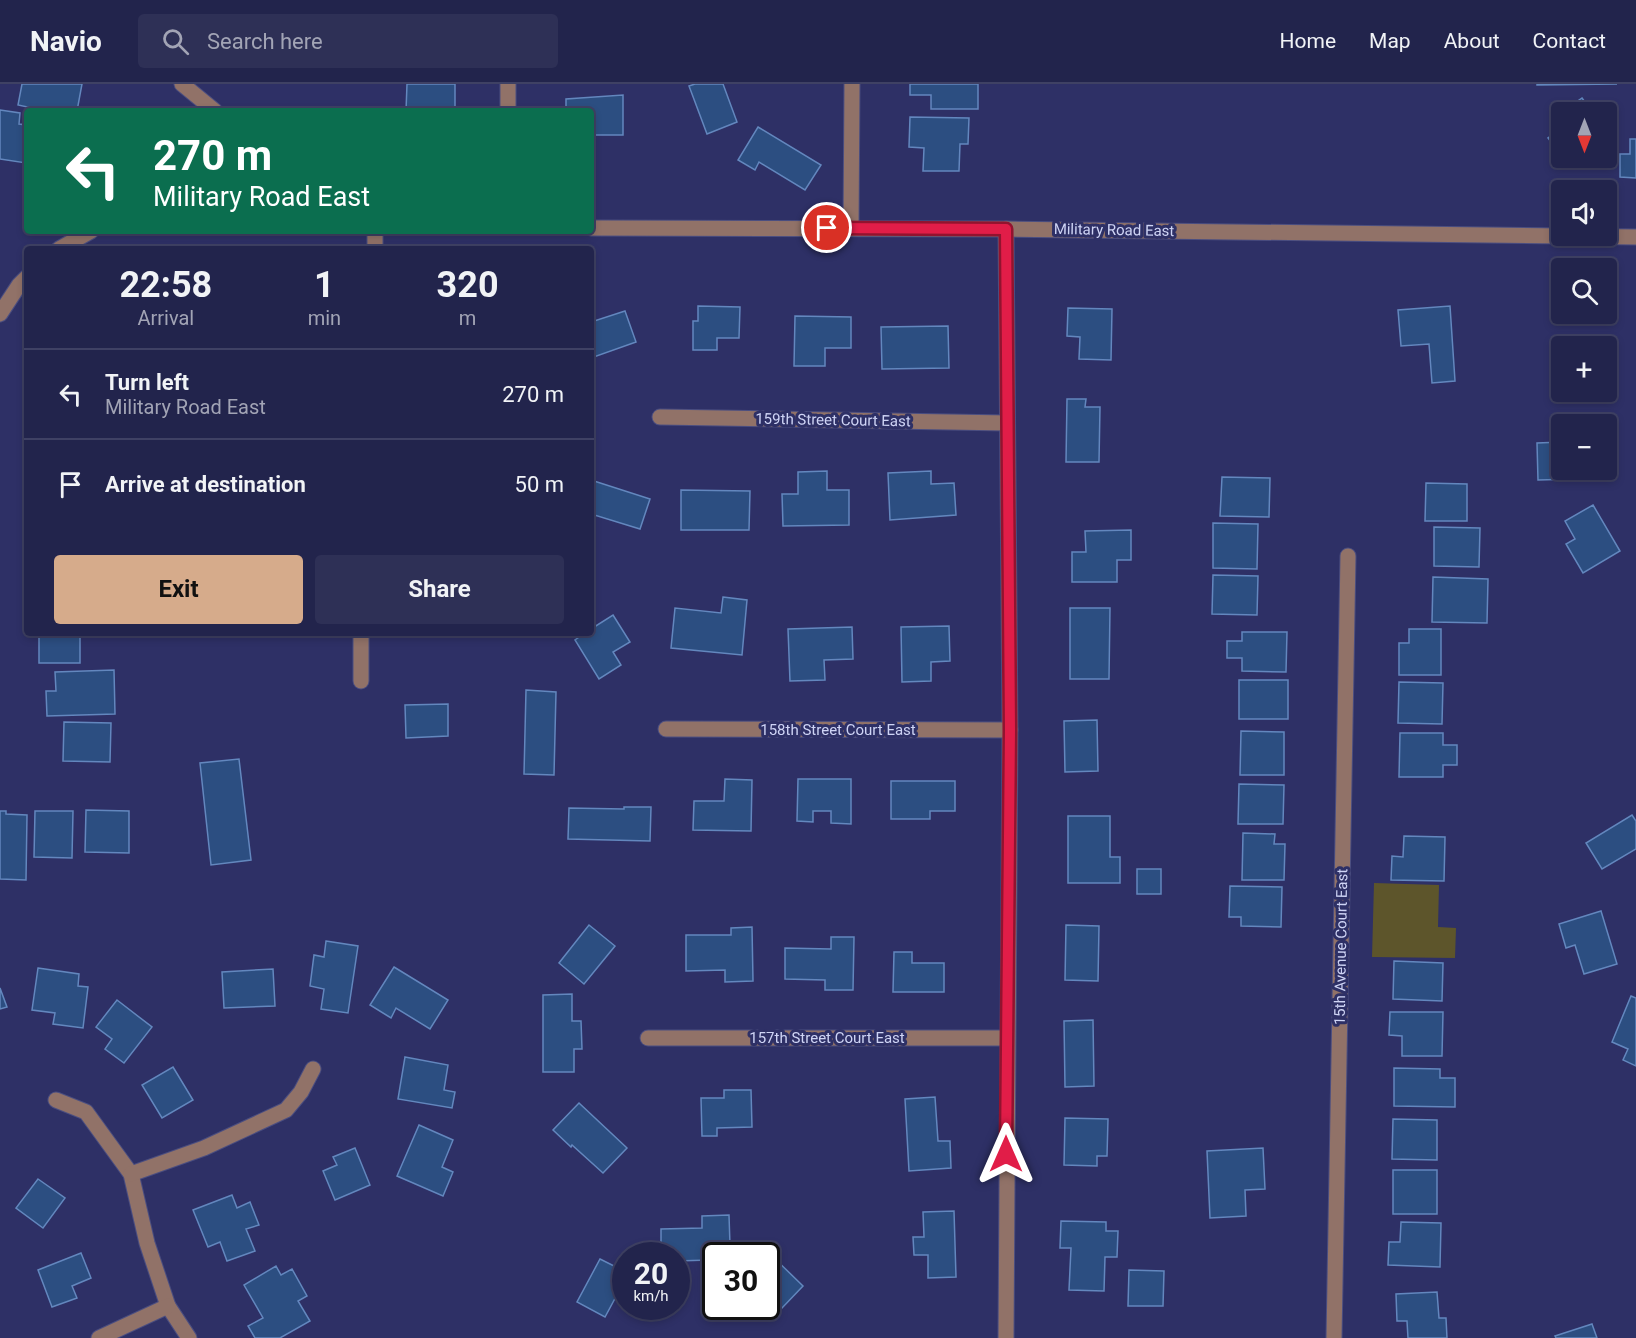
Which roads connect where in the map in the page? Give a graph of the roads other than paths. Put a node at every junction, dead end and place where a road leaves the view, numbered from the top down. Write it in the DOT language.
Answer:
graph roads {
  1 [pos="182,84"];
  2 [pos="508,84"];
  3 [pos="852,84"];
  4 [pos="207,108"];
  5 [pos="508,108"];
  6 [pos="594,228"];
  7 [pos="851,228"];
  8 [pos="1006,229"];
  9 [pos="86,234"];
  10 [pos="1636,237"];
  11 [pos="64,246"];
  12 [pos="24,280"];
  13 [pos="0,314"];
  14 [pos="660,417"];
  15 [pos="1007,423"];
  16 [pos="1347,556"];
  17 [pos="361,636"];
  18 [pos="362,681"];
  19 [pos="666,729"];
  20 [pos="1010,730"];
  21 [pos="648,1038"];
  22 [pos="1007,1038"];
  23 [pos="313,1069"];
  24 [pos="56,1100"];
  25 [pos="131,1174"];
  26 [pos="168,1306"];
  27 [pos="99,1338"];
  28 [pos="189,1338"];
  29 [pos="1006,1338"];
  30 [pos="1334,1338"];
  1 -- 4 [label="street"];
  2 -- 5 [label="street"];
  3 -- 7 [label="street"];
  6 -- 7 [label="street, Military Road East"];
  7 -- 8 [label="street, Military Road East"];
  8 -- 10 [label="street, Military Road East"];
  8 -- 15 [label="street"];
  9 -- 11 [label="street"];
  12 -- 13 [label="street"];
  14 -- 15 [label="street, 159th Street Court East"];
  15 -- 20 [label="street"];
  16 -- 30 [label="street, 15th Avenue Court East"];
  17 -- 18 [label="street"];
  19 -- 20 [label="street, 158th Street Court East"];
  20 -- 22 [label="street"];
  21 -- 22 [label="street, 157th Street Court East"];
  22 -- 29 [label="street"];
  23 -- 25 [label="street"];
  24 -- 25 [label="street"];
  25 -- 26 [label="street"];
  26 -- 27 [label="street"];
  26 -- 28 [label="street"];
}
